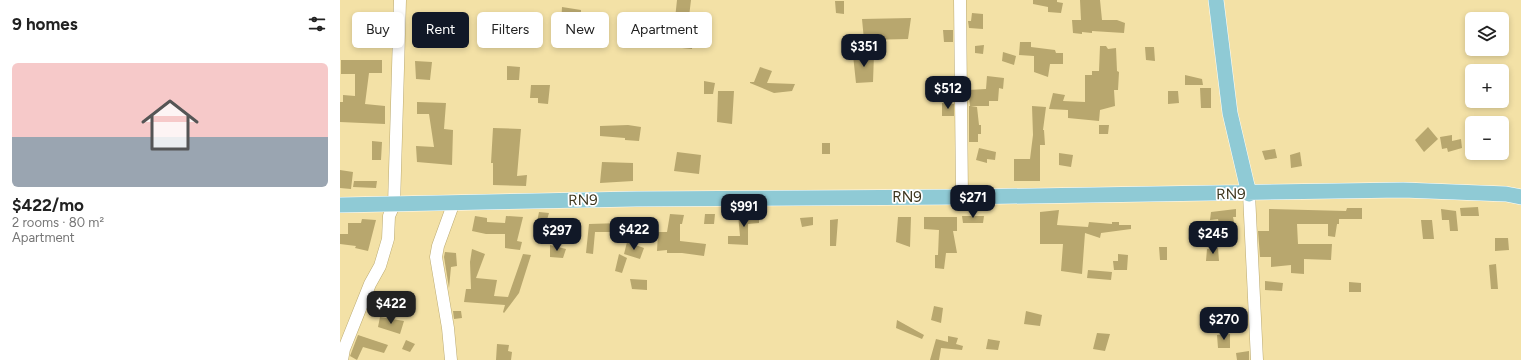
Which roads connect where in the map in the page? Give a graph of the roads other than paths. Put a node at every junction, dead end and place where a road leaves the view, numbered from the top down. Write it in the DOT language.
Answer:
graph roads {
  1 [pos="400,0"];
  2 [pos="960,0"];
  3 [pos="1216,0"];
  4 [pos="1249,194"];
  5 [pos="962,197"];
  6 [pos="1521,197"];
  7 [pos="454,202"];
  8 [pos="340,205"];
  9 [pos="394,205"];
  10 [pos="342,360"];
  11 [pos="451,360"];
  12 [pos="1257,360"];
  1 -- 9 [label="street"];
  2 -- 5 [label="street"];
  3 -- 4 [label="main road"];
  4 -- 5 [label="main road, RN9"];
  4 -- 6 [label="main road, RN9"];
  4 -- 12 [label="street"];
  5 -- 7 [label="main road, RN9"];
  7 -- 9 [label="main road, RN9"];
  7 -- 11 [label="street"];
  8 -- 9 [label="main road, RN9"];
  9 -- 10 [label="street"];
}
